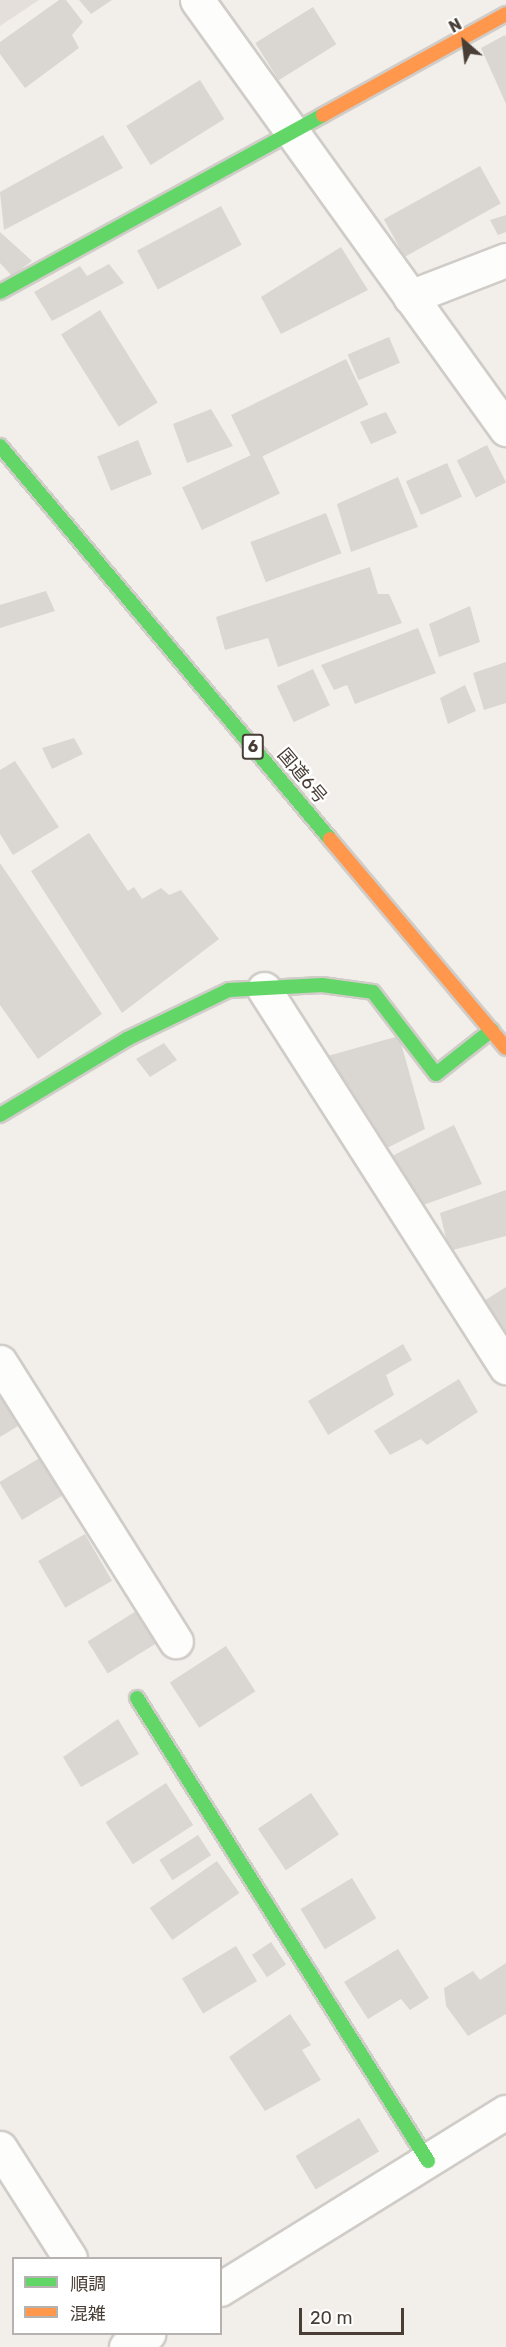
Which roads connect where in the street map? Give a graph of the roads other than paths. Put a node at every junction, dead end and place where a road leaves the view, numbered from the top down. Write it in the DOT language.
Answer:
graph roads {
  1 [pos="197,0"];
  2 [pos="506,14"];
  3 [pos="289,129"];
  4 [pos="506,260"];
  5 [pos="0,292"];
  6 [pos="410,297"];
  7 [pos="506,429"];
  8 [pos="0,446"];
  9 [pos="264,989"];
  10 [pos="492,1030"];
  11 [pos="506,1048"];
  12 [pos="0,1115"];
  13 [pos="0,1362"];
  14 [pos="506,1367"];
  15 [pos="176,1641"];
  16 [pos="137,1698"];
  17 [pos="506,2112"];
  18 [pos="0,2148"];
  19 [pos="429,2161"];
  20 [pos="69,2257"];
  21 [pos="222,2288"];
  22 [pos="146,2335"];
  23 [pos="126,2347"];
  1 -- 3 [label="street"];
  2 -- 3 [label="main road"];
  3 -- 5 [label="main road"];
  3 -- 6 [label="street"];
  4 -- 6 [label="street"];
  6 -- 7 [label="street"];
  8 -- 10 [label="main road, 国道6号 / 6"];
  9 -- 10 [label="main road"];
  9 -- 12 [label="main road"];
  9 -- 14 [label="street"];
  10 -- 11 [label="main road, 国道6号 / 6"];
  13 -- 15 [label="street"];
  16 -- 19 [label="main road"];
  17 -- 19 [label="street"];
  18 -- 20 [label="street"];
  19 -- 21 [label="street"];
  22 -- 23 [label="street"];
}
